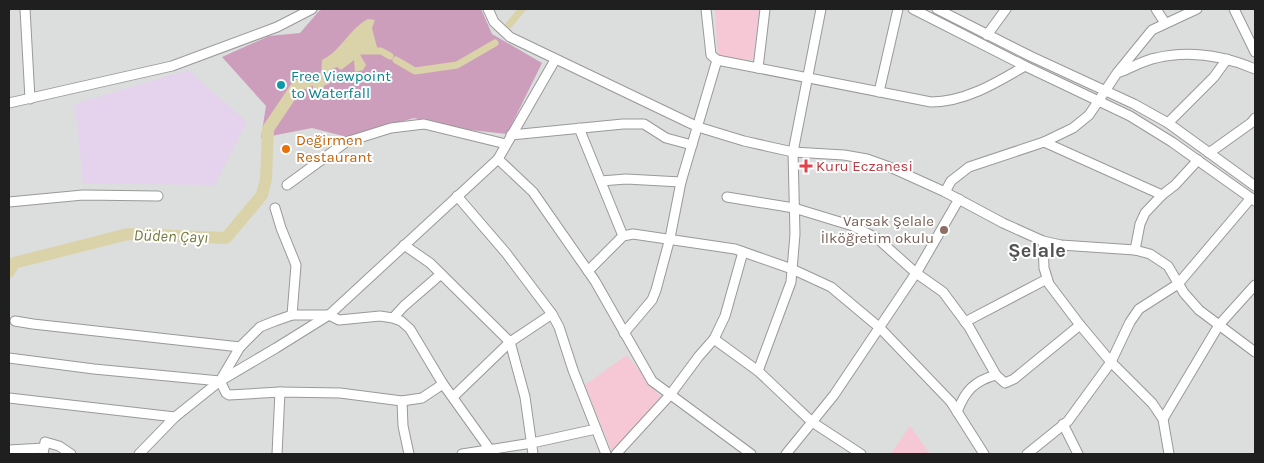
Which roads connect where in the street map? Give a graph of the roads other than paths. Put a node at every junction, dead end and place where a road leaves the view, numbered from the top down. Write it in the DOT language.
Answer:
graph roads {
  1 [pos="25,9"];
  2 [pos="312,9"];
  3 [pos="488,9"];
  4 [pos="706,9"];
  5 [pos="765,9"];
  6 [pos="821,9"];
  7 [pos="898,9"];
  8 [pos="913,9"];
  9 [pos="937,9"];
  10 [pos="1006,9"];
  11 [pos="1156,9"];
  12 [pos="1196,9"];
  13 [pos="1234,9"];
  14 [pos="1165,23"];
  15 [pos="987,35"];
  16 [pos="1255,52"];
  17 [pos="1227,59"];
  18 [pos="555,60"];
  19 [pos="717,60"];
  20 [pos="1025,66"];
  21 [pos="758,68"];
  22 [pos="1255,69"];
  23 [pos="1117,73"];
  24 [pos="808,79"];
  25 [pos="1105,90"];
  26 [pos="879,92"];
  27 [pos="30,99"];
  28 [pos="1100,101"];
  29 [pos="9,103"];
  30 [pos="1255,118"];
  31 [pos="1168,123"];
  32 [pos="698,127"];
  33 [pos="579,128"];
  34 [pos="511,135"];
  35 [pos="1044,142"];
  36 [pos="506,144"];
  37 [pos="692,145"];
  38 [pos="793,152"];
  39 [pos="1209,153"];
  40 [pos="498,159"];
  41 [pos="1198,160"];
  42 [pos="601,181"];
  43 [pos="680,182"];
  44 [pos="287,185"];
  45 [pos="1255,186"];
  46 [pos="945,192"];
  47 [pos="1162,195"];
  48 [pos="158,196"];
  49 [pos="457,196"];
  50 [pos="727,197"];
  51 [pos="959,199"];
  52 [pos="1253,200"];
  53 [pos="9,202"];
  54 [pos="276,208"];
  55 [pos="794,208"];
  56 [pos="623,236"];
  57 [pos="670,238"];
  58 [pos="1043,241"];
  59 [pos="404,245"];
  60 [pos="1135,250"];
  61 [pos="743,252"];
  62 [pos="792,269"];
  63 [pos="588,271"];
  64 [pos="916,273"];
  65 [pos="440,274"];
  66 [pos="1046,279"];
  67 [pos="1178,284"];
  68 [pos="1255,285"];
  69 [pos="552,314"];
  70 [pos="292,315"];
  71 [pos="329,315"];
  72 [pos="393,318"];
  73 [pos="16,320"];
  74 [pos="964,322"];
  75 [pos="1080,325"];
  76 [pos="1219,325"];
  77 [pos="880,328"];
  78 [pos="624,333"];
  79 [pos="714,339"];
  80 [pos="510,342"];
  81 [pos="240,347"];
  82 [pos="1255,352"];
  83 [pos="9,358"];
  84 [pos="1111,362"];
  85 [pos="758,371"];
  86 [pos="996,376"];
  87 [pos="220,381"];
  88 [pos="444,384"];
  89 [pos="280,392"];
  90 [pos="670,395"];
  91 [pos="453,397"];
  92 [pos="9,398"];
  93 [pos="402,401"];
  94 [pos="958,412"];
  95 [pos="175,417"];
  96 [pos="1163,419"];
  97 [pos="812,422"];
  98 [pos="1063,424"];
  99 [pos="596,429"];
  100 [pos="532,443"];
  101 [pos="9,450"];
  102 [pos="44,451"];
  103 [pos="492,451"];
  104 [pos="70,454"];
  105 [pos="139,454"];
  106 [pos="277,454"];
  107 [pos="409,454"];
  108 [pos="462,454"];
  109 [pos="533,454"];
  110 [pos="606,454"];
  111 [pos="616,454"];
  112 [pos="751,454"];
  113 [pos="786,454"];
  114 [pos="861,454"];
  115 [pos="984,454"];
  116 [pos="1027,454"];
  117 [pos="1078,454"];
  118 [pos="1168,454"];
  1 -- 27 [label="street"];
  2 -- 27 [label="street"];
  3 -- 18 [label="street"];
  4 -- 19 [label="street"];
  5 -- 21 [label="street"];
  6 -- 24 [label="street"];
  7 -- 26 [label="street"];
  8 -- 20 [label="street"];
  9 -- 15 [label="street"];
  10 -- 15 [label="street"];
  11 -- 14 [label="street"];
  12 -- 14 [label="street"];
  13 -- 16 [label="street"];
  14 -- 23 [label="street"];
  15 -- 25 [label="street"];
  17 -- 22 [label="street"];
  17 -- 23 [label="street"];
  17 -- 31 [label="street"];
  18 -- 32 [label="street"];
  18 -- 34 [label="street"];
  19 -- 21 [label="street"];
  19 -- 32 [label="street"];
  20 -- 26 [label="street"];
  20 -- 28 [label="street"];
  21 -- 24 [label="street"];
  23 -- 25 [label="street"];
  24 -- 26 [label="street"];
  24 -- 38 [label="street"];
  25 -- 28 [label="street"];
  25 -- 31 [label="street"];
  27 -- 29 [label="street"];
  28 -- 35 [label="street"];
  28 -- 41 [label="street"];
  30 -- 39 [label="street"];
  31 -- 39 [label="street"];
  32 -- 37 [label="street"];
  32 -- 38 [label="street"];
  33 -- 34 [label="street"];
  33 -- 37 [label="street"];
  33 -- 42 [label="street"];
  34 -- 36 [label="street"];
  35 -- 46 [label="street"];
  35 -- 47 [label="street"];
  36 -- 40 [label="street"];
  36 -- 44 [label="street"];
  37 -- 43 [label="street"];
  38 -- 46 [label="street"];
  38 -- 55 [label="street"];
  39 -- 45 [label="street"];
  40 -- 49 [label="street"];
  40 -- 63 [label="street"];
  41 -- 47 [label="street"];
  41 -- 52 [label="street"];
  42 -- 43 [label="street"];
  42 -- 56 [label="street"];
  43 -- 57 [label="street"];
  46 -- 51 [label="street"];
  47 -- 60 [label="street"];
  48 -- 53 [label="street"];
  49 -- 59 [label="street"];
  49 -- 69 [label="street"];
  50 -- 55 [label="street"];
  51 -- 58 [label="street"];
  51 -- 64 [label="street"];
  52 -- 67 [label="street"];
  54 -- 70 [label="street"];
  55 -- 62 [label="street"];
  55 -- 64 [label="street"];
  56 -- 57 [label="street"];
  56 -- 63 [label="street"];
  57 -- 61 [label="street"];
  57 -- 78 [label="street"];
  58 -- 60 [label="street"];
  58 -- 66 [label="street"];
  59 -- 65 [label="street"];
  59 -- 71 [label="street"];
  60 -- 67 [label="street"];
  61 -- 62 [label="street"];
  61 -- 79 [label="street"];
  62 -- 77 [label="street"];
  62 -- 85 [label="street"];
  63 -- 78 [label="street"];
  64 -- 74 [label="street"];
  64 -- 77 [label="street"];
  65 -- 72 [label="street"];
  65 -- 80 [label="street"];
  66 -- 74 [label="street"];
  66 -- 75 [label="street"];
  67 -- 76 [label="street"];
  67 -- 84 [label="street"];
  68 -- 76 [label="street"];
  69 -- 80 [label="street"];
  69 -- 99 [label="street"];
  70 -- 71 [label="street"];
  70 -- 81 [label="street"];
  71 -- 72 [label="street"];
  71 -- 87 [label="street"];
  72 -- 88 [label="street"];
  73 -- 81 [label="street"];
  74 -- 86 [label="street"];
  75 -- 84 [label="street"];
  75 -- 86 [label="street"];
  76 -- 82 [label="street"];
  76 -- 96 [label="street"];
  77 -- 94 [label="street"];
  77 -- 97 [label="street"];
  78 -- 90 [label="street"];
  79 -- 85 [label="street"];
  79 -- 90 [label="street"];
  80 -- 91 [label="street"];
  80 -- 100 [label="street"];
  81 -- 87 [label="street"];
  83 -- 87 [label="street"];
  84 -- 96 [label="street"];
  84 -- 98 [label="street"];
  85 -- 97 [label="street"];
  86 -- 94 [label="street"];
  87 -- 89 [label="street"];
  87 -- 95 [label="street"];
  88 -- 91 [label="street"];
  88 -- 93 [label="street"];
  89 -- 93 [label="street"];
  89 -- 106 [label="street"];
  90 -- 111 [label="street"];
  90 -- 112 [label="street"];
  91 -- 103 [label="street"];
  92 -- 95 [label="street"];
  93 -- 107 [label="street"];
  94 -- 115 [label="street"];
  95 -- 105 [label="street"];
  96 -- 118 [label="street"];
  97 -- 113 [label="street"];
  97 -- 114 [label="street"];
  98 -- 116 [label="street"];
  98 -- 117 [label="street"];
  99 -- 100 [label="street"];
  99 -- 110 [label="street"];
  100 -- 103 [label="street"];
  100 -- 109 [label="street"];
  101 -- 102 [label="street"];
  102 -- 104 [label="street"];
  103 -- 108 [label="street"];
}
